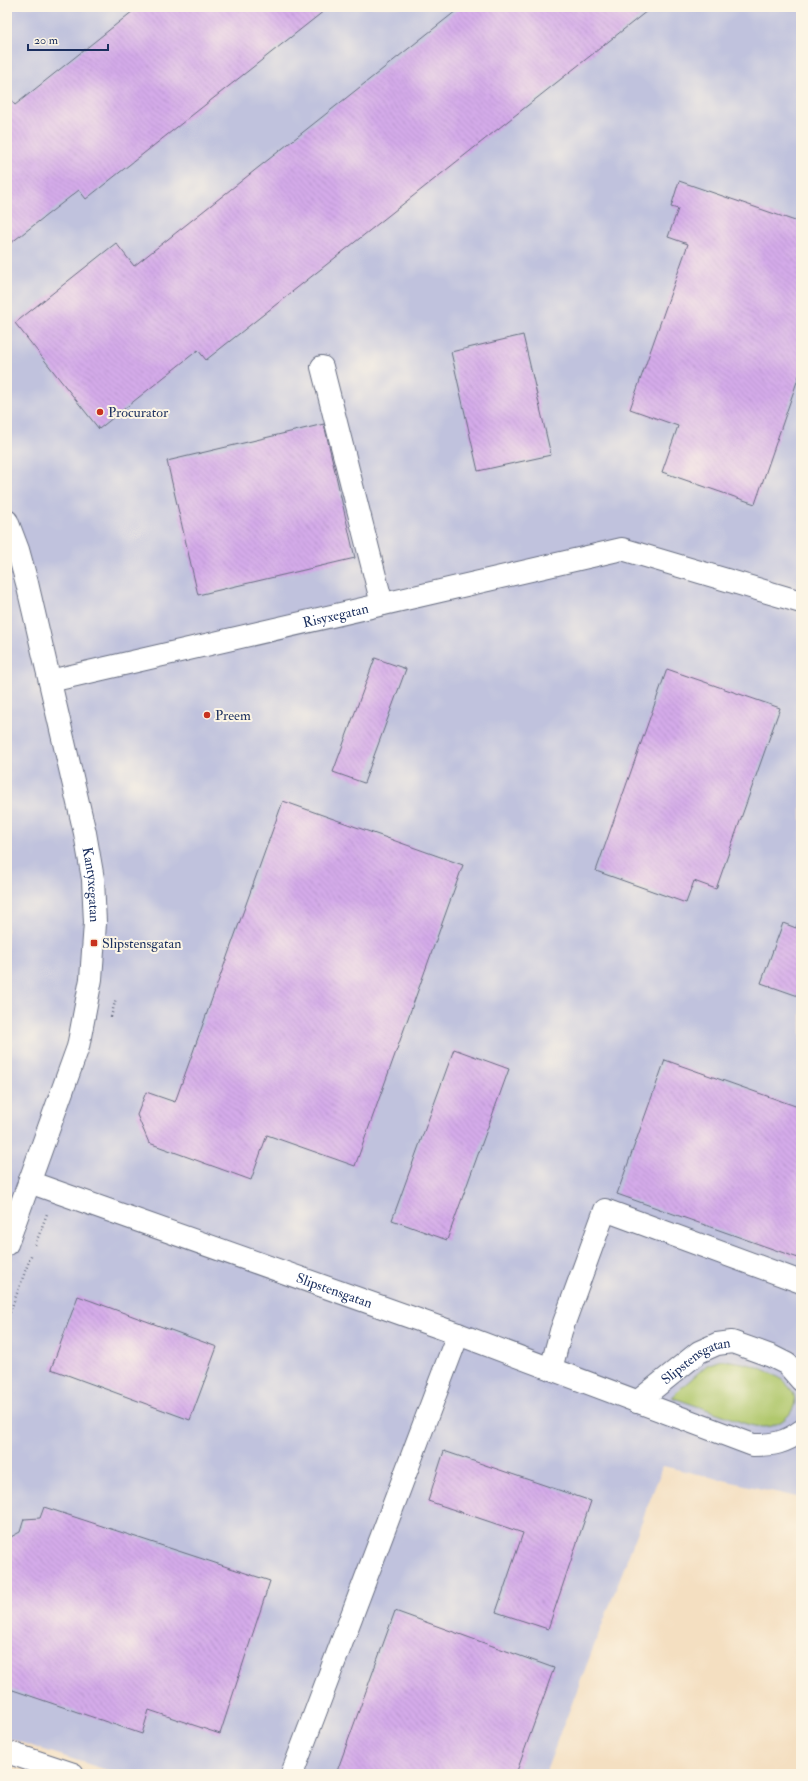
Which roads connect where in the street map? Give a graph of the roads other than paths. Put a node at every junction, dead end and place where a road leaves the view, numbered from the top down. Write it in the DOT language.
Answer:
graph roads {
  1 [pos="322,367"];
  2 [pos="7,521"];
  3 [pos="801,602"];
  4 [pos="382,604"];
  5 [pos="50,681"];
  6 [pos="30,1182"];
  7 [pos="7,1244"];
  8 [pos="801,1282"];
  9 [pos="458,1334"];
  10 [pos="551,1369"];
  11 [pos="801,1380"];
  12 [pos="637,1402"];
  13 [pos="801,1431"];
  14 [pos="7,1752"];
  15 [pos="73,1774"];
  16 [pos="292,1774"];
  1 -- 4 [label="street"];
  2 -- 5 [label="street, Kantyxegatan"];
  3 -- 4 [label="street, Risyxegatan"];
  4 -- 5 [label="street, Risyxegatan"];
  5 -- 6 [label="street, Kantyxegatan"];
  6 -- 7 [label="street, Kantyxegatan"];
  6 -- 9 [label="street, Slipstensgatan"];
  8 -- 10 [label="street"];
  9 -- 10 [label="street, Slipstensgatan"];
  9 -- 16 [label="street"];
  10 -- 12 [label="street, Slipstensgatan"];
  11 -- 12 [label="street, Slipstensgatan"];
  12 -- 13 [label="street, Slipstensgatan"];
  14 -- 15 [label="street"];
}
